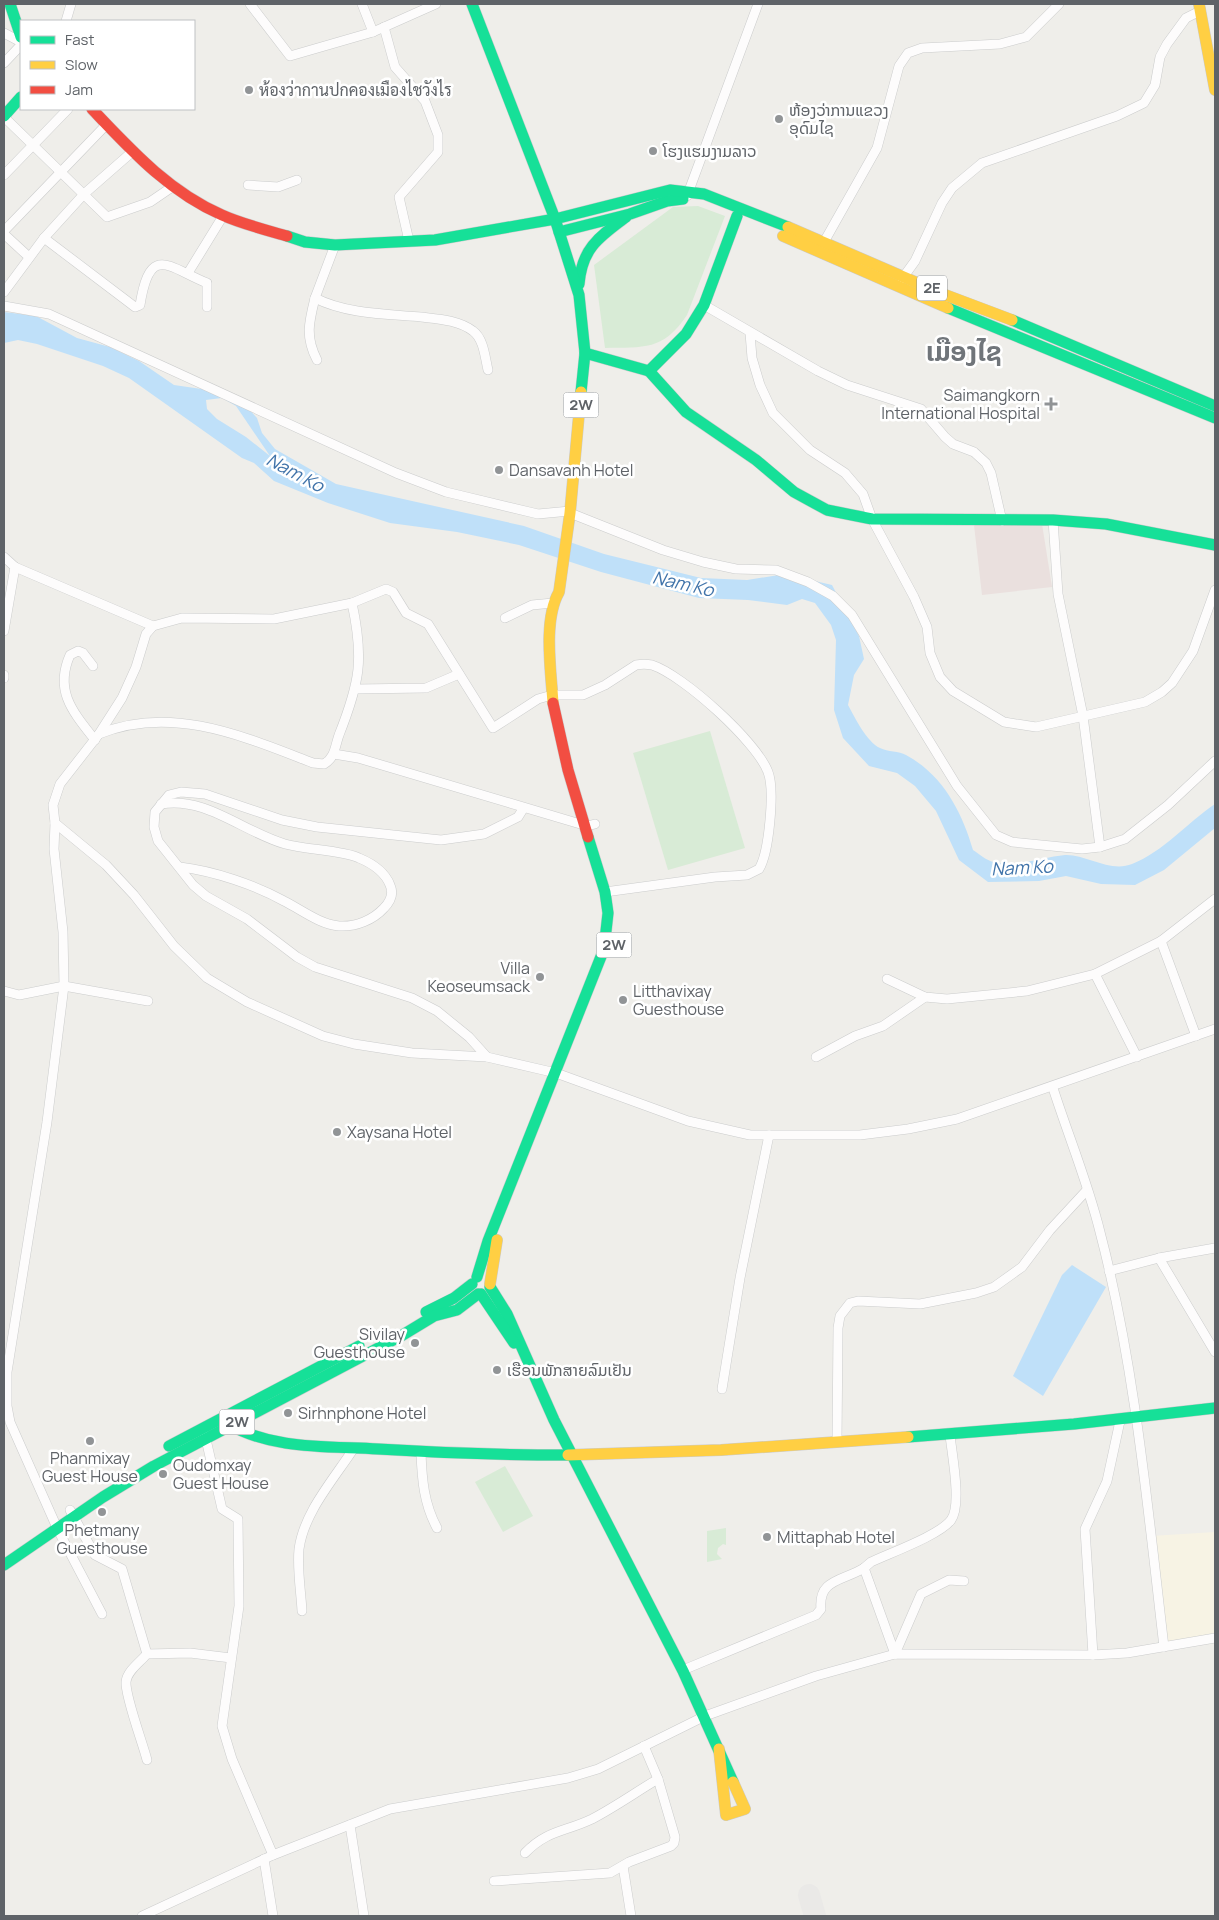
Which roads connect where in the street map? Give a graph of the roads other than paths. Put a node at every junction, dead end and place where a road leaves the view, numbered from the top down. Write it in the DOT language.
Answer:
graph roads {
  1 [pos="10,4"];
  2 [pos="71,4"];
  3 [pos="250,4"];
  4 [pos="362,4"];
  5 [pos="436,4"];
  6 [pos="472,4"];
  7 [pos="1059,4"];
  8 [pos="755,5"];
  9 [pos="1199,7"];
  10 [pos="66,20"];
  11 [pos="384,27"];
  12 [pos="4,32"];
  13 [pos="373,32"];
  14 [pos="20,34"];
  15 [pos="20,42"];
  16 [pos="20,44"];
  17 [pos="4,63"];
  18 [pos="1215,90"];
  19 [pos="20,98"];
  20 [pos="67,110"];
  21 [pos="93,110"];
  22 [pos="4,117"];
  23 [pos="106,125"];
  24 [pos="33,145"];
  25 [pos="132,152"];
  26 [pos="61,172"];
  27 [pos="4,175"];
  28 [pos="297,180"];
  29 [pos="248,185"];
  30 [pos="172,187"];
  31 [pos="84,194"];
  32 [pos="688,194"];
  33 [pos="630,214"];
  34 [pos="223,216"];
  35 [pos="737,216"];
  36 [pos="555,219"];
  37 [pos="559,232"];
  38 [pos="4,233"];
  39 [pos="44,238"];
  40 [pos="807,240"];
  41 [pos="409,241"];
  42 [pos="824,242"];
  43 [pos="335,244"];
  44 [pos="29,257"];
  45 [pos="188,273"];
  46 [pos="904,275"];
  47 [pos="898,286"];
  48 [pos="4,292"];
  49 [pos="579,295"];
  50 [pos="315,298"];
  51 [pos="704,304"];
  52 [pos="4,306"];
  53 [pos="207,308"];
  54 [pos="750,333"];
  55 [pos="1072,345"];
  56 [pos="585,353"];
  57 [pos="1066,358"];
  58 [pos="317,360"];
  59 [pos="488,370"];
  60 [pos="649,371"];
  61 [pos="1215,406"];
  62 [pos="1215,418"];
  63 [pos="570,513"];
  64 [pos="872,519"];
  65 [pos="1053,520"];
  66 [pos="1002,521"];
  67 [pos="1215,545"];
  68 [pos="4,557"];
  69 [pos="15,567"];
  70 [pos="560,587"];
  71 [pos="1215,590"];
  72 [pos="352,603"];
  73 [pos="554,603"];
  74 [pos="505,618"];
  75 [pos="153,626"];
  76 [pos="4,631"];
  77 [pos="93,666"];
  78 [pos="459,674"];
  79 [pos="356,689"];
  80 [pos="556,695"];
  81 [pos="1084,716"];
  82 [pos="97,737"];
  83 [pos="334,754"];
  84 [pos="1215,760"];
  85 [pos="160,804"];
  86 [pos="523,809"];
  87 [pos="55,823"];
  88 [pos="591,825"];
  89 [pos="1100,847"];
  90 [pos="180,867"];
  91 [pos="610,892"];
  92 [pos="1215,899"];
  93 [pos="1161,941"];
  94 [pos="1095,974"];
  95 [pos="887,979"];
  96 [pos="64,986"];
  97 [pos="4,991"];
  98 [pos="925,997"];
  99 [pos="148,1001"];
  100 [pos="1215,1029"];
  101 [pos="1196,1036"];
  102 [pos="816,1057"];
  103 [pos="1138,1057"];
  104 [pos="488,1058"];
  105 [pos="560,1074"];
  106 [pos="1053,1088"];
  107 [pos="769,1135"];
  108 [pos="1086,1190"];
  109 [pos="1215,1248"];
  110 [pos="1158,1258"];
  111 [pos="1109,1271"];
  112 [pos="481,1287"];
  113 [pos="8,1347"];
  114 [pos="1215,1352"];
  115 [pos="722,1389"];
  116 [pos="1215,1408"];
  117 [pos="1135,1419"];
  118 [pos="1120,1421"];
  119 [pos="225,1422"];
  120 [pos="201,1429"];
  121 [pos="950,1435"];
  122 [pos="208,1439"];
  123 [pos="837,1442"];
  124 [pos="354,1448"];
  125 [pos="421,1453"];
  126 [pos="572,1455"];
  127 [pos="72,1514"];
  128 [pos="56,1525"];
  129 [pos="437,1528"];
  130 [pos="4,1553"];
  131 [pos="4,1565"];
  132 [pos="864,1568"];
  133 [pos="964,1581"];
  134 [pos="302,1611"];
  135 [pos="102,1614"];
  136 [pos="1215,1638"];
  137 [pos="1164,1648"];
  138 [pos="147,1654"];
  139 [pos="895,1654"];
  140 [pos="1093,1655"];
  141 [pos="231,1658"];
  142 [pos="683,1670"];
  143 [pos="705,1716"];
  144 [pos="644,1746"];
  145 [pos="719,1749"];
  146 [pos="147,1760"];
  147 [pos="658,1779"];
  148 [pos="350,1825"];
  149 [pos="525,1853"];
  150 [pos="273,1855"];
  151 [pos="264,1859"];
  152 [pos="623,1866"];
  153 [pos="494,1881"];
  154 [pos="142,1916"];
  155 [pos="273,1916"];
  156 [pos="364,1916"];
  157 [pos="631,1916"];
  1 -- 14 [label="main road"];
  2 -- 10 [label="street"];
  3 -- 13 [label="street"];
  4 -- 13 [label="street"];
  5 -- 11 [label="street"];
  6 -- 36 [label="main road"];
  7 -- 42 [label="street"];
  8 -- 32 [label="street"];
  9 -- 18 [label="main road"];
  9 -- 46 [label="street"];
  11 -- 13 [label="street"];
  11 -- 41 [label="street"];
  12 -- 15 [label="street"];
  16 -- 17 [label="street"];
  19 -- 22 [label="main road"];
  20 -- 24 [label="street"];
  21 -- 23 [label="main road"];
  22 -- 24 [label="street"];
  23 -- 25 [label="main road"];
  23 -- 26 [label="street"];
  24 -- 26 [label="street"];
  24 -- 27 [label="street"];
  25 -- 30 [label="main road"];
  25 -- 31 [label="street"];
  26 -- 31 [label="street"];
  26 -- 38 [label="street"];
  28 -- 29 [label="street"];
  30 -- 31 [label="street"];
  30 -- 34 [label="main road"];
  31 -- 39 [label="street"];
  32 -- 33 [label="main road, 2E"];
  32 -- 35 [label="main road, 2E"];
  32 -- 36 [label="main road, 2E"];
  32 -- 40 [label="main road, 2E"];
  33 -- 37 [label="main road, 2E"];
  33 -- 49 [label="main road"];
  34 -- 43 [label="main road"];
  34 -- 45 [label="street"];
  35 -- 40 [label="main road, 2E"];
  35 -- 51 [label="main road"];
  36 -- 37 [label="main road, 2W"];
  36 -- 41 [label="main road"];
  37 -- 49 [label="main road, 2W"];
  38 -- 44 [label="street"];
  39 -- 44 [label="street"];
  39 -- 45 [label="street"];
  40 -- 42 [label="main road, 2E"];
  40 -- 47 [label="main road, 2E"];
  41 -- 43 [label="main road"];
  42 -- 46 [label="main road, 2E"];
  43 -- 50 [label="street"];
  44 -- 48 [label="street"];
  45 -- 53 [label="street"];
  46 -- 47 [label="street"];
  46 -- 55 [label="main road, 2E"];
  47 -- 57 [label="main road, 2E"];
  49 -- 56 [label="main road, 2W"];
  50 -- 58 [label="street"];
  50 -- 59 [label="street"];
  51 -- 54 [label="street"];
  51 -- 60 [label="main road"];
  52 -- 63 [label="street"];
  54 -- 64 [label="street"];
  54 -- 66 [label="street"];
  55 -- 57 [label="main road"];
  55 -- 61 [label="main road, 2E"];
  56 -- 60 [label="main road"];
  56 -- 63 [label="main road, 2W"];
  57 -- 62 [label="main road, 2E"];
  60 -- 64 [label="main road"];
  63 -- 70 [label="main road, 2W"];
  63 -- 89 [label="street"];
  64 -- 66 [label="main road"];
  64 -- 81 [label="street"];
  65 -- 66 [label="main road"];
  65 -- 67 [label="main road"];
  65 -- 81 [label="street"];
  68 -- 69 [label="street"];
  69 -- 75 [label="street"];
  69 -- 76 [label="street"];
  70 -- 73 [label="main road, 2W"];
  70 -- 80 [label="main road, 2W"];
  71 -- 81 [label="street"];
  72 -- 75 [label="street"];
  72 -- 78 [label="street"];
  72 -- 79 [label="street"];
  73 -- 74 [label="street"];
  73 -- 80 [label="main road, 2W"];
  75 -- 82 [label="street"];
  77 -- 82 [label="street"];
  78 -- 79 [label="street"];
  78 -- 80 [label="street"];
  79 -- 83 [label="street"];
  80 -- 88 [label="main road, 2W"];
  80 -- 91 [label="street"];
  81 -- 89 [label="street"];
  82 -- 83 [label="street"];
  82 -- 87 [label="street"];
  83 -- 86 [label="street"];
  84 -- 89 [label="street"];
  85 -- 86 [label="street"];
  85 -- 90 [label="street"];
  85 -- 90 [label="street"];
  86 -- 88 [label="street"];
  87 -- 96 [label="street"];
  87 -- 104 [label="street"];
  88 -- 91 [label="main road, 2W"];
  90 -- 104 [label="street"];
  91 -- 105 [label="main road, 2W"];
  92 -- 93 [label="street"];
  93 -- 94 [label="street"];
  93 -- 101 [label="street"];
  94 -- 98 [label="street"];
  94 -- 103 [label="street"];
  95 -- 98 [label="street"];
  96 -- 97 [label="street"];
  96 -- 99 [label="street"];
  96 -- 113 [label="street"];
  98 -- 102 [label="street"];
  100 -- 101 [label="street"];
  101 -- 103 [label="street"];
  103 -- 106 [label="street"];
  104 -- 105 [label="street"];
  105 -- 107 [label="street"];
  105 -- 112 [label="main road, 2W"];
  106 -- 107 [label="street"];
  106 -- 108 [label="street"];
  107 -- 115 [label="street"];
  108 -- 111 [label="street"];
  108 -- 123 [label="street"];
  109 -- 110 [label="street"];
  110 -- 111 [label="street"];
  110 -- 114 [label="street"];
  111 -- 117 [label="street"];
  112 -- 119 [label="main road, 2W"];
  112 -- 126 [label="main road"];
  113 -- 128 [label="street"];
  116 -- 117 [label="main road"];
  117 -- 118 [label="main road"];
  117 -- 137 [label="street"];
  118 -- 121 [label="main road"];
  118 -- 140 [label="street"];
  119 -- 120 [label="main road, 2W"];
  119 -- 122 [label="main road, 2W"];
  119 -- 124 [label="main road"];
  120 -- 122 [label="street"];
  120 -- 127 [label="main road, 2W"];
  121 -- 123 [label="main road"];
  121 -- 132 [label="street"];
  122 -- 127 [label="main road, 2W"];
  122 -- 141 [label="street"];
  123 -- 126 [label="main road"];
  124 -- 125 [label="main road"];
  124 -- 134 [label="street"];
  125 -- 126 [label="main road"];
  125 -- 129 [label="street"];
  126 -- 142 [label="main road"];
  127 -- 128 [label="main road, 2W"];
  127 -- 138 [label="street"];
  128 -- 130 [label="main road, 2W"];
  128 -- 131 [label="main road, 2W"];
  128 -- 135 [label="street"];
  132 -- 139 [label="street"];
  132 -- 142 [label="street"];
  133 -- 139 [label="street"];
  136 -- 137 [label="street"];
  137 -- 140 [label="street"];
  138 -- 141 [label="street"];
  138 -- 146 [label="street"];
  139 -- 140 [label="street"];
  139 -- 143 [label="street"];
  141 -- 150 [label="street"];
  142 -- 143 [label="main road"];
  143 -- 144 [label="street"];
  143 -- 145 [label="main road"];
  144 -- 147 [label="street"];
  144 -- 148 [label="street"];
  145 -- 145 [label="main road"];
  147 -- 149 [label="street"];
  147 -- 152 [label="street"];
  148 -- 150 [label="street"];
  148 -- 156 [label="street"];
  150 -- 151 [label="street"];
  151 -- 154 [label="street"];
  151 -- 155 [label="street"];
  152 -- 153 [label="street"];
  152 -- 157 [label="street"];
}
